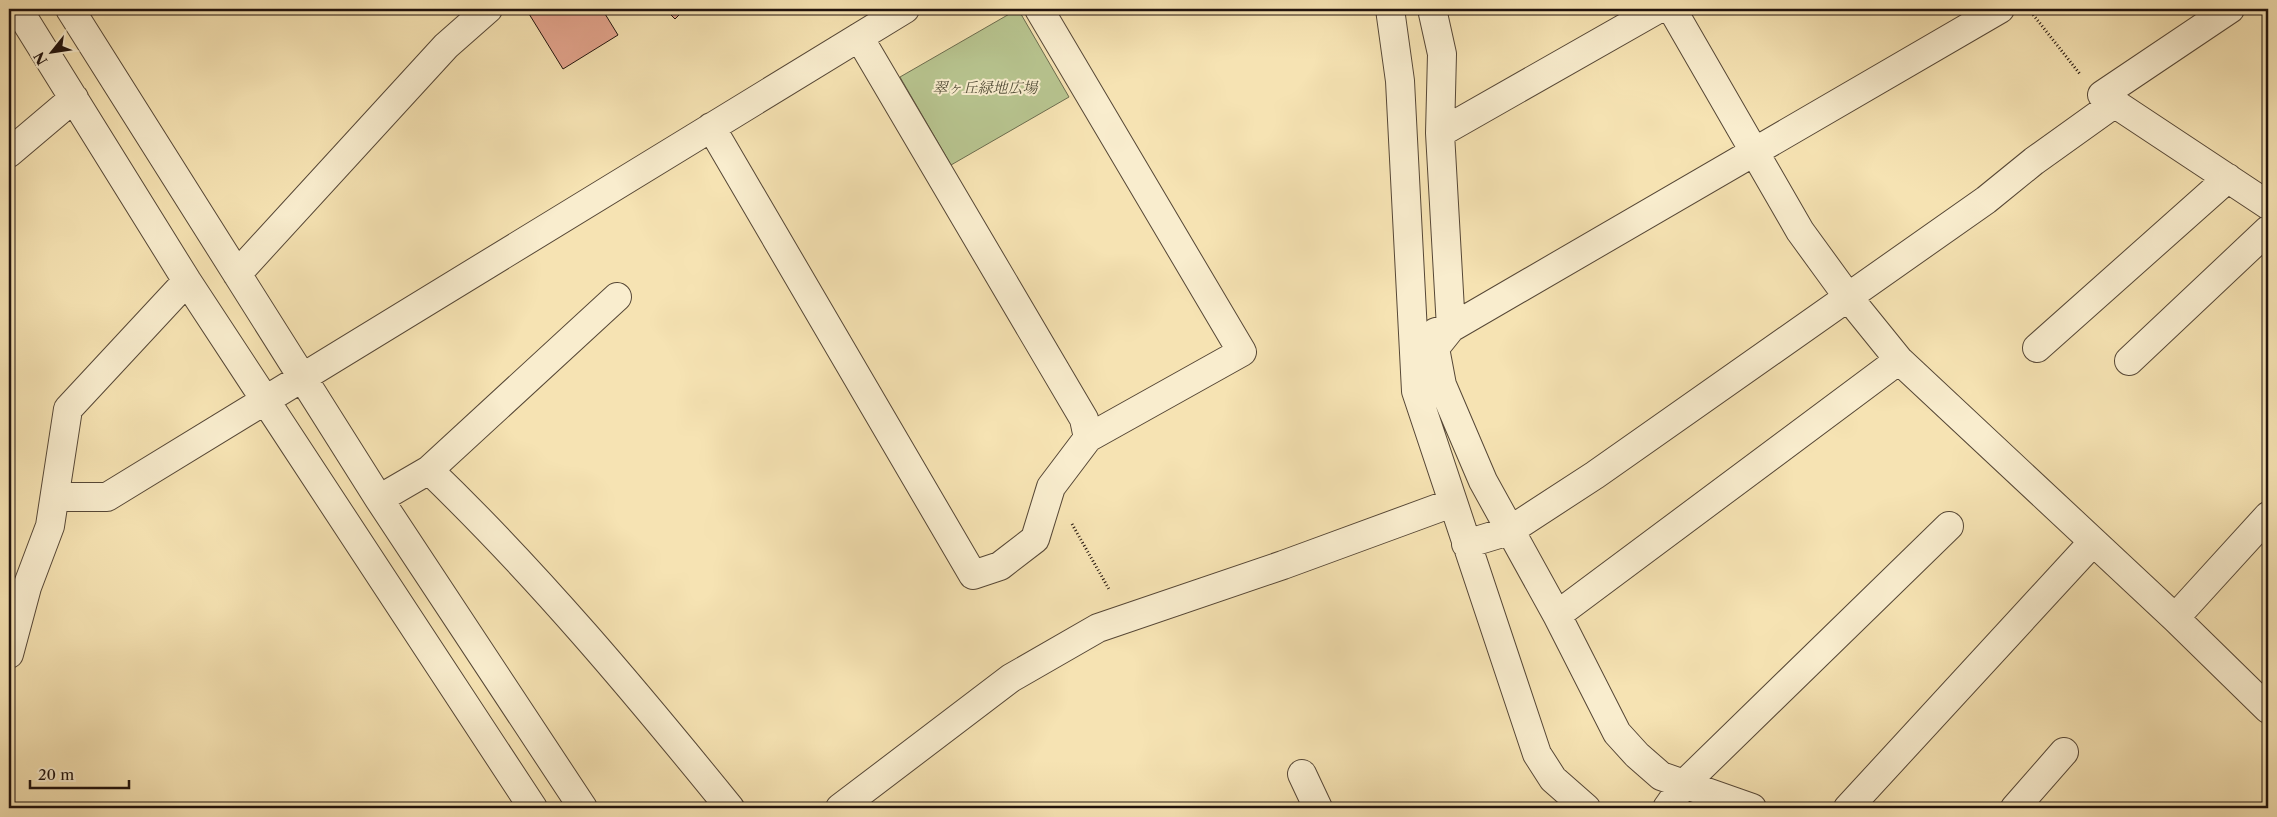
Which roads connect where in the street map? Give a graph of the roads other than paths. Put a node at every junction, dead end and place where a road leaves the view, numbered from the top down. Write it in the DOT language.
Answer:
graph roads {
  1 [pos="18,9"];
  2 [pos="70,9"];
  3 [pos="488,9"];
  4 [pos="905,9"];
  5 [pos="1039,9"];
  6 [pos="1390,9"];
  7 [pos="1432,9"];
  8 [pos="1658,9"];
  9 [pos="1672,9"];
  10 [pos="2000,9"];
  11 [pos="2230,9"];
  12 [pos="859,37"];
  13 [pos="74,98"];
  14 [pos="2109,99"];
  15 [pos="711,127"];
  16 [pos="1440,133"];
  17 [pos="1754,152"];
  18 [pos="9,153"];
  19 [pos="2228,178"];
  20 [pos="2268,205"];
  21 [pos="2268,230"];
  22 [pos="237,274"];
  23 [pos="187,281"];
  24 [pos="617,297"];
  25 [pos="1848,297"];
  26 [pos="1451,328"];
  27 [pos="1413,339"];
  28 [pos="2037,348"];
  29 [pos="1899,360"];
  30 [pos="2129,361"];
  31 [pos="303,378"];
  32 [pos="267,400"];
  33 [pos="1088,438"];
  34 [pos="429,470"];
  35 [pos="54,497"];
  36 [pos="379,498"];
  37 [pos="1452,503"];
  38 [pos="2268,516"];
  39 [pos="1949,526"];
  40 [pos="1509,530"];
  41 [pos="2092,542"];
  42 [pos="1466,544"];
  43 [pos="1557,614"];
  44 [pos="2175,618"];
  45 [pos="9,654"];
  46 [pos="2268,709"];
  47 [pos="2064,752"];
  48 [pos="1302,774"];
  49 [pos="1684,785"];
  50 [pos="534,808"];
  51 [pos="583,808"];
  52 [pos="730,808"];
  53 [pos="840,808"];
  54 [pos="1318,808"];
  55 [pos="1586,808"];
  56 [pos="1667,808"];
  57 [pos="1752,808"];
  58 [pos="1848,808"];
  59 [pos="2015,808"];
  1 -- 13 [label="street"];
  2 -- 22 [label="street"];
  3 -- 22 [label="street"];
  4 -- 12 [label="street"];
  5 -- 33 [label="street"];
  6 -- 27 [label="street"];
  7 -- 16 [label="street"];
  8 -- 16 [label="street"];
  9 -- 17 [label="street"];
  10 -- 17 [label="street"];
  11 -- 14 [label="street"];
  12 -- 15 [label="street"];
  12 -- 33 [label="street"];
  13 -- 18 [label="street"];
  13 -- 23 [label="street"];
  14 -- 19 [label="street"];
  14 -- 25 [label="street"];
  15 -- 31 [label="street"];
  15 -- 33 [label="street"];
  16 -- 26 [label="street"];
  17 -- 25 [label="street"];
  17 -- 26 [label="street"];
  19 -- 20 [label="street"];
  19 -- 28 [label="street"];
  21 -- 30 [label="street"];
  22 -- 31 [label="street"];
  23 -- 32 [label="street"];
  23 -- 35 [label="street"];
  24 -- 34 [label="street"];
  25 -- 29 [label="street"];
  25 -- 40 [label="street"];
  26 -- 27 [label="street"];
  26 -- 40 [label="street"];
  27 -- 37 [label="street"];
  29 -- 41 [label="street"];
  29 -- 43 [label="street"];
  31 -- 32 [label="street"];
  31 -- 36 [label="street"];
  32 -- 35 [label="street"];
  32 -- 50 [label="street"];
  34 -- 36 [label="street"];
  34 -- 52 [label="street"];
  35 -- 45 [label="street"];
  36 -- 51 [label="street"];
  37 -- 42 [label="street"];
  37 -- 53 [label="street"];
  38 -- 44 [label="street"];
  39 -- 49 [label="street"];
  40 -- 42 [label="street"];
  40 -- 43 [label="street"];
  41 -- 44 [label="street"];
  41 -- 58 [label="street"];
  42 -- 55 [label="street"];
  43 -- 49 [label="street"];
  44 -- 46 [label="street"];
  47 -- 59 [label="street"];
  48 -- 54 [label="street"];
  49 -- 56 [label="street"];
  49 -- 57 [label="street"];
}
